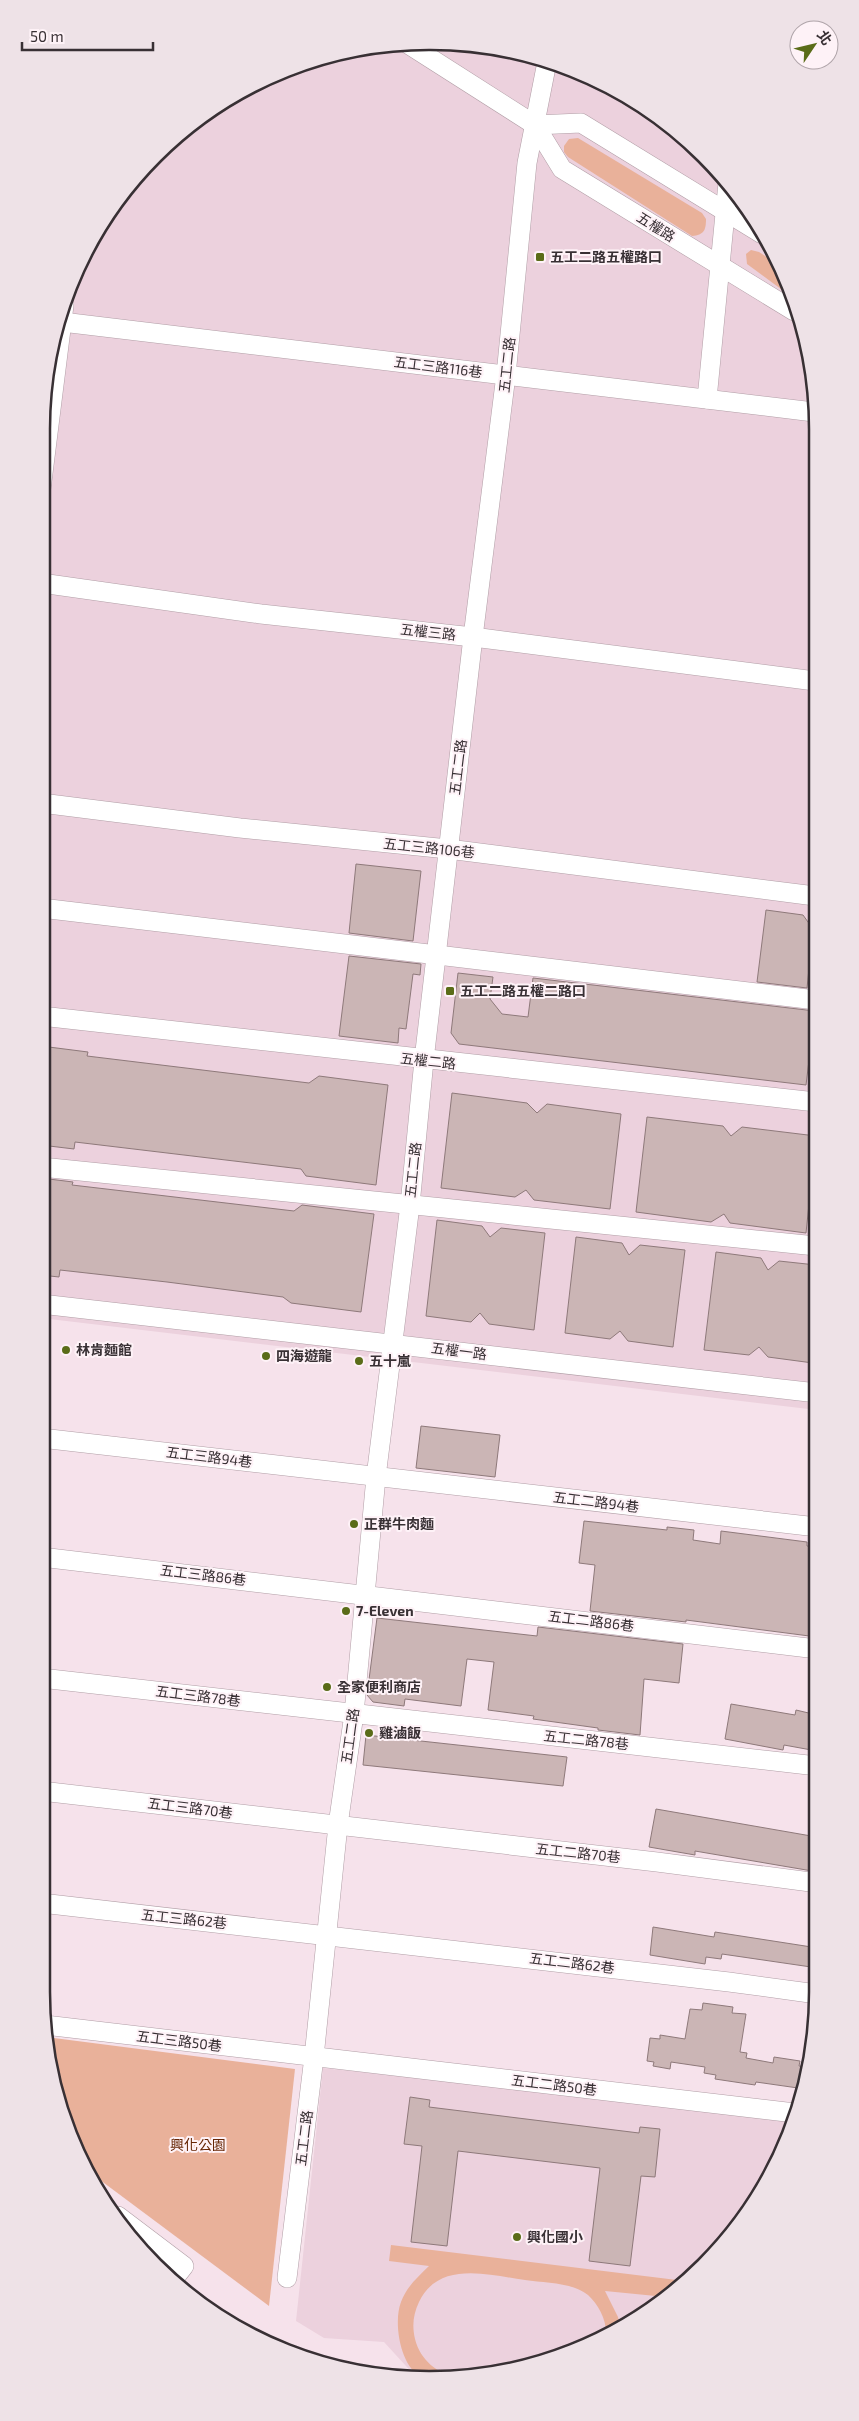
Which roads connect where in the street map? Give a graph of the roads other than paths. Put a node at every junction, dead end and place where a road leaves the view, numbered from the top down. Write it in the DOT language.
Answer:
graph roads {
  1 [pos="418,50"];
  2 [pos="546,68"];
  3 [pos="535,125"];
  4 [pos="727,193"];
  5 [pos="724,212"];
  6 [pos="750,227"];
  7 [pos="721,266"];
  8 [pos="789,308"];
  9 [pos="68,315"];
  10 [pos="59,348"];
  11 [pos="506,375"];
  12 [pos="707,399"];
  13 [pos="808,411"];
  14 [pos="51,412"];
  15 [pos="50,584"];
  16 [pos="473,638"];
  17 [pos="809,680"];
  18 [pos="50,804"];
  19 [pos="448,849"];
  20 [pos="809,895"];
  21 [pos="50,909"];
  22 [pos="436,955"];
  23 [pos="809,999"];
  24 [pos="50,1017"];
  25 [pos="424,1060"];
  26 [pos="809,1101"];
  27 [pos="50,1168"];
  28 [pos="410,1205"];
  29 [pos="809,1245"];
  30 [pos="50,1305"];
  31 [pos="392,1343"];
  32 [pos="809,1392"];
  33 [pos="50,1439"];
  34 [pos="376,1477"];
  35 [pos="809,1526"];
  36 [pos="50,1558"];
  37 [pos="365,1594"];
  38 [pos="809,1648"];
  39 [pos="50,1679"];
  40 [pos="354,1714"];
  41 [pos="809,1765"];
  42 [pos="50,1792"];
  43 [pos="338,1826"];
  44 [pos="809,1882"];
  45 [pos="50,1904"];
  46 [pos="326,1935"];
  47 [pos="809,1993"];
  48 [pos="52,2026"];
  49 [pos="314,2057"];
  50 [pos="789,2112"];
  51 [pos="129,2225"];
  52 [pos="177,2275"];
  53 [pos="287,2278"];
  1 -- 3 [label="street, 五權路"];
  2 -- 3 [label="street, 五工二路"];
  3 -- 5 [label="street"];
  3 -- 7 [label="street, 五權路"];
  3 -- 11 [label="street, 五工二路"];
  4 -- 5 [label="street"];
  5 -- 6 [label="street"];
  5 -- 7 [label="street"];
  7 -- 8 [label="street, 五權路"];
  7 -- 12 [label="street"];
  9 -- 11 [label="street, 五工三路116巷"];
  10 -- 14 [label="street"];
  11 -- 12 [label="street, 五工三路116巷"];
  11 -- 16 [label="street, 五工二路"];
  12 -- 13 [label="street, 五工三路116巷"];
  15 -- 16 [label="street, 五權三路"];
  16 -- 17 [label="street, 五權三路"];
  16 -- 19 [label="street, 五工二路"];
  18 -- 19 [label="street, 五工三路106巷"];
  19 -- 20 [label="street, 五工三路106巷"];
  19 -- 22 [label="street, 五工二路"];
  21 -- 22 [label="street"];
  22 -- 23 [label="street"];
  22 -- 25 [label="street, 五工二路"];
  24 -- 25 [label="street, 五權二路"];
  25 -- 26 [label="street, 五權二路"];
  25 -- 28 [label="street, 五工二路"];
  27 -- 28 [label="street"];
  28 -- 29 [label="street"];
  28 -- 31 [label="street, 五工二路"];
  30 -- 31 [label="street, 五權一路"];
  31 -- 32 [label="street, 五權一路"];
  31 -- 34 [label="street, 五工二路"];
  33 -- 34 [label="street, 五工三路94巷"];
  34 -- 35 [label="street, 五工二路94巷"];
  34 -- 37 [label="street, 五工二路"];
  36 -- 37 [label="street, 五工三路86巷"];
  37 -- 38 [label="street, 五工二路86巷"];
  37 -- 40 [label="street, 五工二路"];
  39 -- 40 [label="street, 五工三路78巷"];
  40 -- 41 [label="street, 五工二路78巷"];
  40 -- 43 [label="street, 五工二路"];
  42 -- 43 [label="street, 五工三路70巷"];
  43 -- 44 [label="street, 五工二路70巷"];
  43 -- 46 [label="street, 五工二路"];
  45 -- 46 [label="street, 五工三路62巷"];
  46 -- 47 [label="street, 五工二路62巷"];
  46 -- 49 [label="street, 五工二路"];
  48 -- 49 [label="street, 五工三路50巷"];
  49 -- 50 [label="street, 五工二路50巷"];
  49 -- 53 [label="street, 五工二路"];
  51 -- 52 [label="street"];
}
